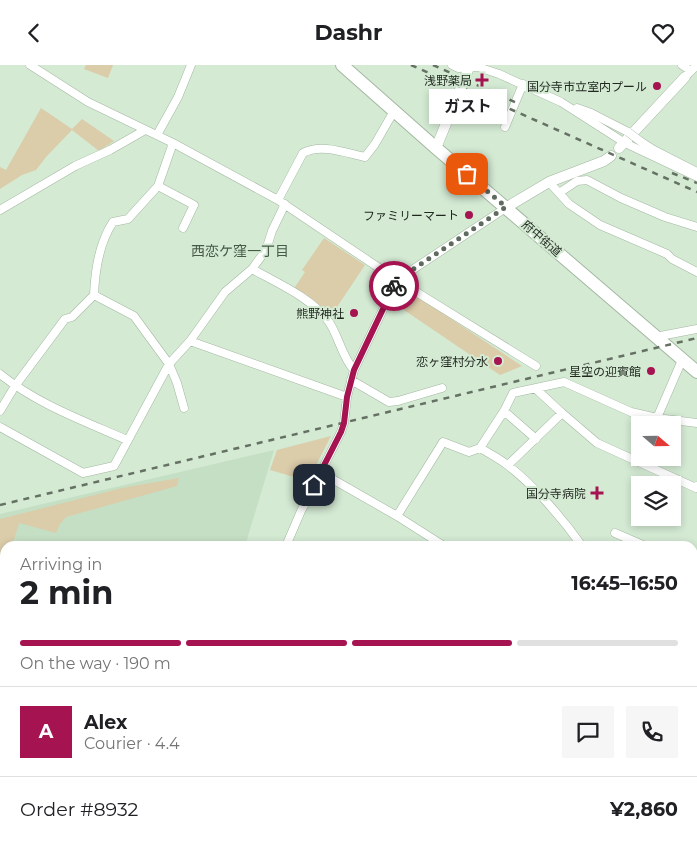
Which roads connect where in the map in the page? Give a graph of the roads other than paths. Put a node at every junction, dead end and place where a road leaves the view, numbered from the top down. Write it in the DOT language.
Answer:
graph roads {
  1 [pos="30,65"];
  2 [pos="190,65"];
  3 [pos="342,65"];
  4 [pos="452,65"];
  5 [pos="682,65"];
  6 [pos="697,65"];
  7 [pos="469,66"];
  8 [pos="688,74"];
  9 [pos="523,84"];
  10 [pos="564,103"];
  11 [pos="394,111"];
  12 [pos="505,127"];
  13 [pos="145,129"];
  14 [pos="157,135"];
  15 [pos="173,143"];
  16 [pos="622,146"];
  17 [pos="436,148"];
  18 [pos="611,156"];
  19 [pos="697,171"];
  20 [pos="697,177"];
  21 [pos="548,183"];
  22 [pos="158,186"];
  23 [pos="559,193"];
  24 [pos="282,202"];
  25 [pos="506,207"];
  26 [pos="0,210"];
  27 [pos="697,227"];
  28 [pos="184,229"];
  29 [pos="252,269"];
  30 [pos="697,272"];
  31 [pos="397,280"];
  32 [pos="94,295"];
  33 [pos="697,329"];
  34 [pos="655,337"];
  35 [pos="190,341"];
  36 [pos="682,360"];
  37 [pos="169,364"];
  38 [pos="536,366"];
  39 [pos="354,370"];
  40 [pos="697,372"];
  41 [pos="0,374"];
  42 [pos="351,381"];
  43 [pos="15,386"];
  44 [pos="442,388"];
  45 [pos="536,389"];
  46 [pos="347,397"];
  47 [pos="184,408"];
  48 [pos="0,411"];
  49 [pos="504,411"];
  50 [pos="562,413"];
  51 [pos="649,416"];
  52 [pos="658,416"];
  53 [pos="681,421"];
  54 [pos="697,423"];
  55 [pos="0,427"];
  56 [pos="536,439"];
  57 [pos="127,440"];
  58 [pos="480,448"];
  59 [pos="508,465"];
  60 [pos="320,472"];
  61 [pos="697,488"];
  62 [pos="397,516"];
  63 [pos="615,533"];
  64 [pos="288,541"];
  65 [pos="436,541"];
  66 [pos="578,541"];
  67 [pos="625,541"];
  1 -- 13 [label="street"];
  2 -- 14 [label="street"];
  3 -- 11 [label="main road, 府中街道"];
  4 -- 7 [label="street"];
  5 -- 8 [label="street"];
  6 -- 8 [label="street"];
  7 -- 9 [label="street"];
  7 -- 17 [label="street"];
  8 -- 16 [label="street"];
  9 -- 10 [label="street"];
  9 -- 12 [label="street"];
  10 -- 16 [label="street"];
  10 -- 19 [label="street, bridge"];
  11 -- 17 [label="main road, 府中街道"];
  11 -- 24 [label="street"];
  13 -- 14 [label="street"];
  13 -- 26 [label="street"];
  14 -- 15 [label="street"];
  15 -- 22 [label="street"];
  15 -- 24 [label="street"];
  16 -- 20 [label="street"];
  17 -- 25 [label="main road, 府中街道"];
  18 -- 21 [label="street"];
  21 -- 23 [label="street"];
  21 -- 25 [label="street"];
  22 -- 28 [label="street"];
  22 -- 32 [label="street"];
  23 -- 27 [label="street"];
  23 -- 30 [label="street"];
  24 -- 29 [label="street"];
  24 -- 31 [label="street"];
  25 -- 31 [label="street"];
  25 -- 34 [label="main road, 府中街道"];
  29 -- 35 [label="street"];
  29 -- 39 [label="street"];
  31 -- 38 [label="street"];
  31 -- 39 [label="street"];
  32 -- 37 [label="street"];
  32 -- 43 [label="street"];
  33 -- 34 [label="street"];
  34 -- 36 [label="main road, 府中街道"];
  35 -- 37 [label="street"];
  35 -- 46 [label="street"];
  36 -- 40 [label="main road, 府中街道"];
  36 -- 52 [label="street"];
  37 -- 47 [label="street"];
  37 -- 57 [label="street"];
  39 -- 42 [label="street"];
  41 -- 43 [label="street"];
  42 -- 44 [label="street"];
  42 -- 46 [label="street"];
  43 -- 48 [label="street"];
  43 -- 57 [label="street"];
  45 -- 49 [label="street"];
  45 -- 50 [label="street"];
  45 -- 51 [label="street"];
  46 -- 60 [label="street"];
  49 -- 56 [label="street"];
  49 -- 58 [label="street"];
  50 -- 56 [label="street"];
  50 -- 61 [label="street"];
  53 -- 54 [label="street"];
  55 -- 57 [label="street"];
  56 -- 59 [label="street"];
  58 -- 59 [label="street"];
  58 -- 62 [label="street"];
  59 -- 66 [label="street"];
  60 -- 62 [label="street"];
  60 -- 64 [label="street"];
  62 -- 65 [label="street"];
  63 -- 67 [label="street"];
}
